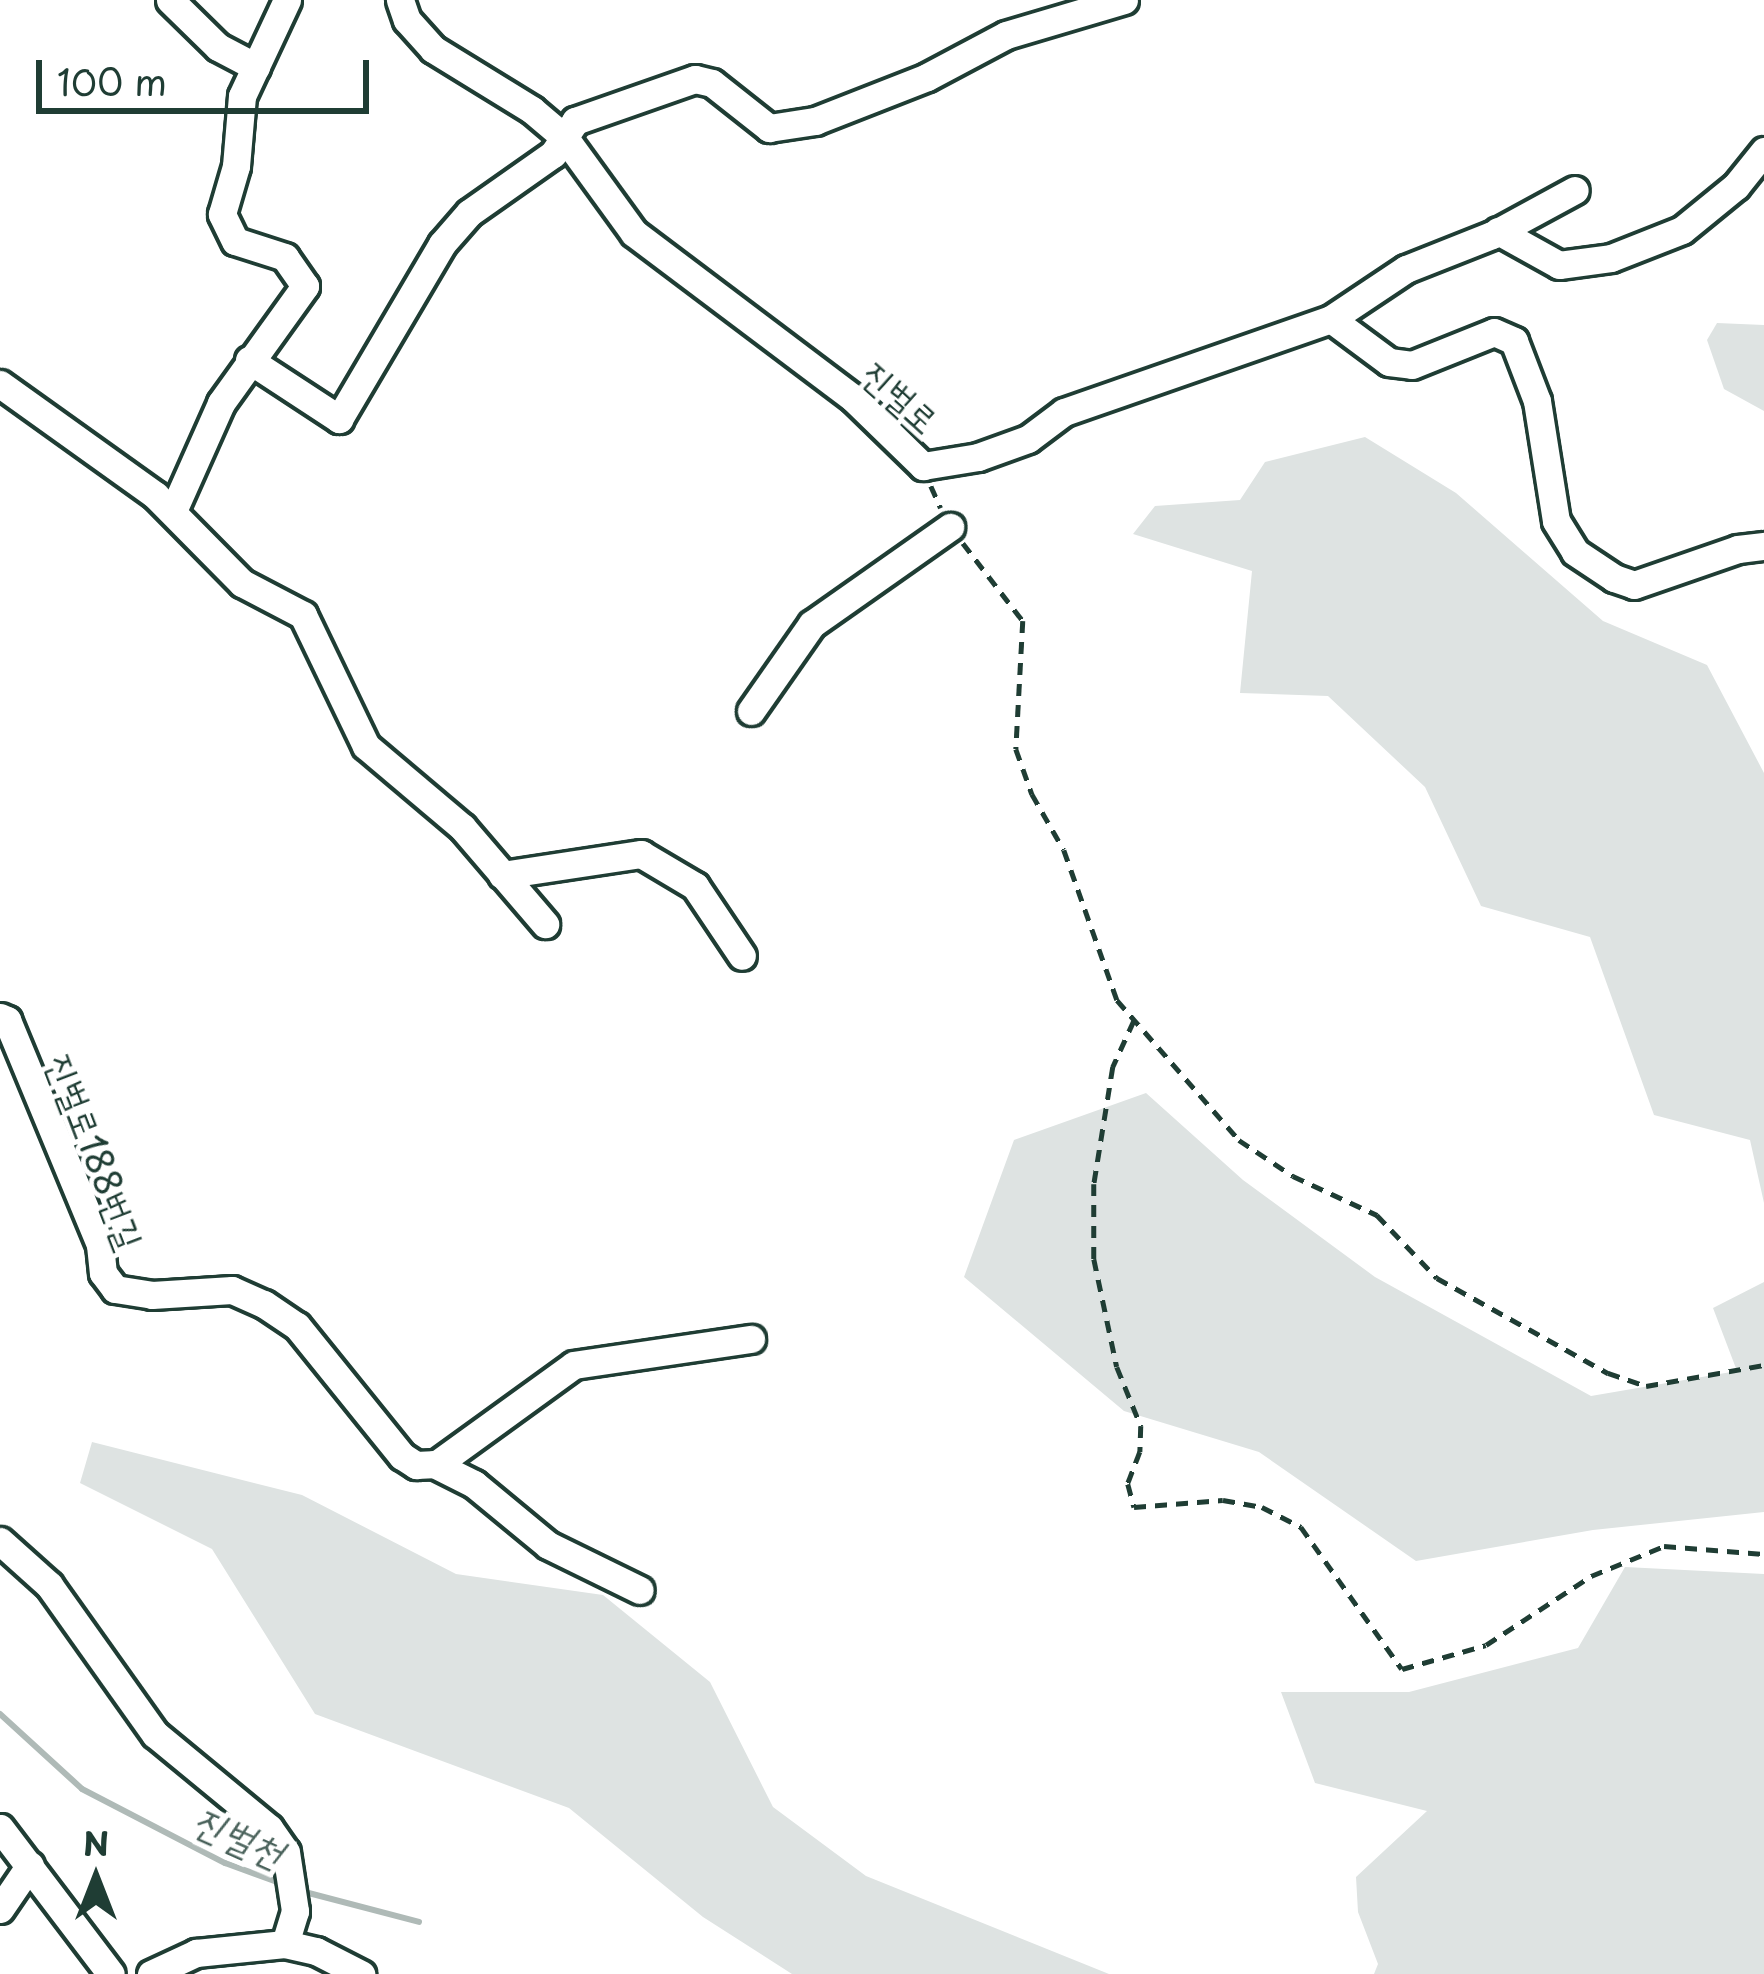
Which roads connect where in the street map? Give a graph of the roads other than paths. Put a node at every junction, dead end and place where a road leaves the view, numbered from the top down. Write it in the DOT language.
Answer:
graph roads {
  1 [pos="170,0"];
  2 [pos="286,0"];
  3 [pos="400,0"];
  4 [pos="1124,0"];
  5 [pos="256,68"];
  6 [pos="563,136"];
  7 [pos="1764,151"];
  8 [pos="1575,190"];
  9 [pos="1498,232"];
  10 [pos="1331,319"];
  11 [pos="249,360"];
  12 [pos="0,384"];
  13 [pos="173,511"];
  14 [pos="950,527"];
  15 [pos="1764,546"];
  16 [pos="751,711"];
  17 [pos="502,875"];
  18 [pos="545,924"];
  19 [pos="742,956"];
  20 [pos="0,1017"];
  21 [pos="751,1339"];
  22 [pos="434,1464"];
  23 [pos="0,1540"];
  24 [pos="640,1589"];
  25 [pos="0,1828"];
  26 [pos="30,1865"];
  27 [pos="0,1910"];
  28 [pos="285,1944"];
  29 [pos="111,1974"];
  30 [pos="151,1974"];
  31 [pos="361,1974"];
  1 -- 5 [label="street"];
  2 -- 5 [label="street"];
  3 -- 6 [label="street, 진벌로"];
  4 -- 6 [label="street"];
  5 -- 11 [label="street"];
  6 -- 10 [label="street, 진벌로"];
  6 -- 11 [label="street"];
  7 -- 9 [label="street"];
  8 -- 9 [label="street, 진벌로"];
  9 -- 10 [label="street, 진벌로"];
  10 -- 15 [label="street"];
  11 -- 13 [label="street"];
  12 -- 13 [label="street"];
  13 -- 17 [label="street"];
  14 -- 16 [label="street"];
  17 -- 18 [label="street"];
  17 -- 19 [label="street"];
  20 -- 22 [label="street, 진벌로188번길"];
  21 -- 22 [label="street"];
  22 -- 24 [label="street"];
  23 -- 28 [label="street"];
  25 -- 26 [label="street"];
  26 -- 27 [label="street"];
  26 -- 29 [label="street"];
  28 -- 30 [label="street"];
  28 -- 31 [label="street"];
}
